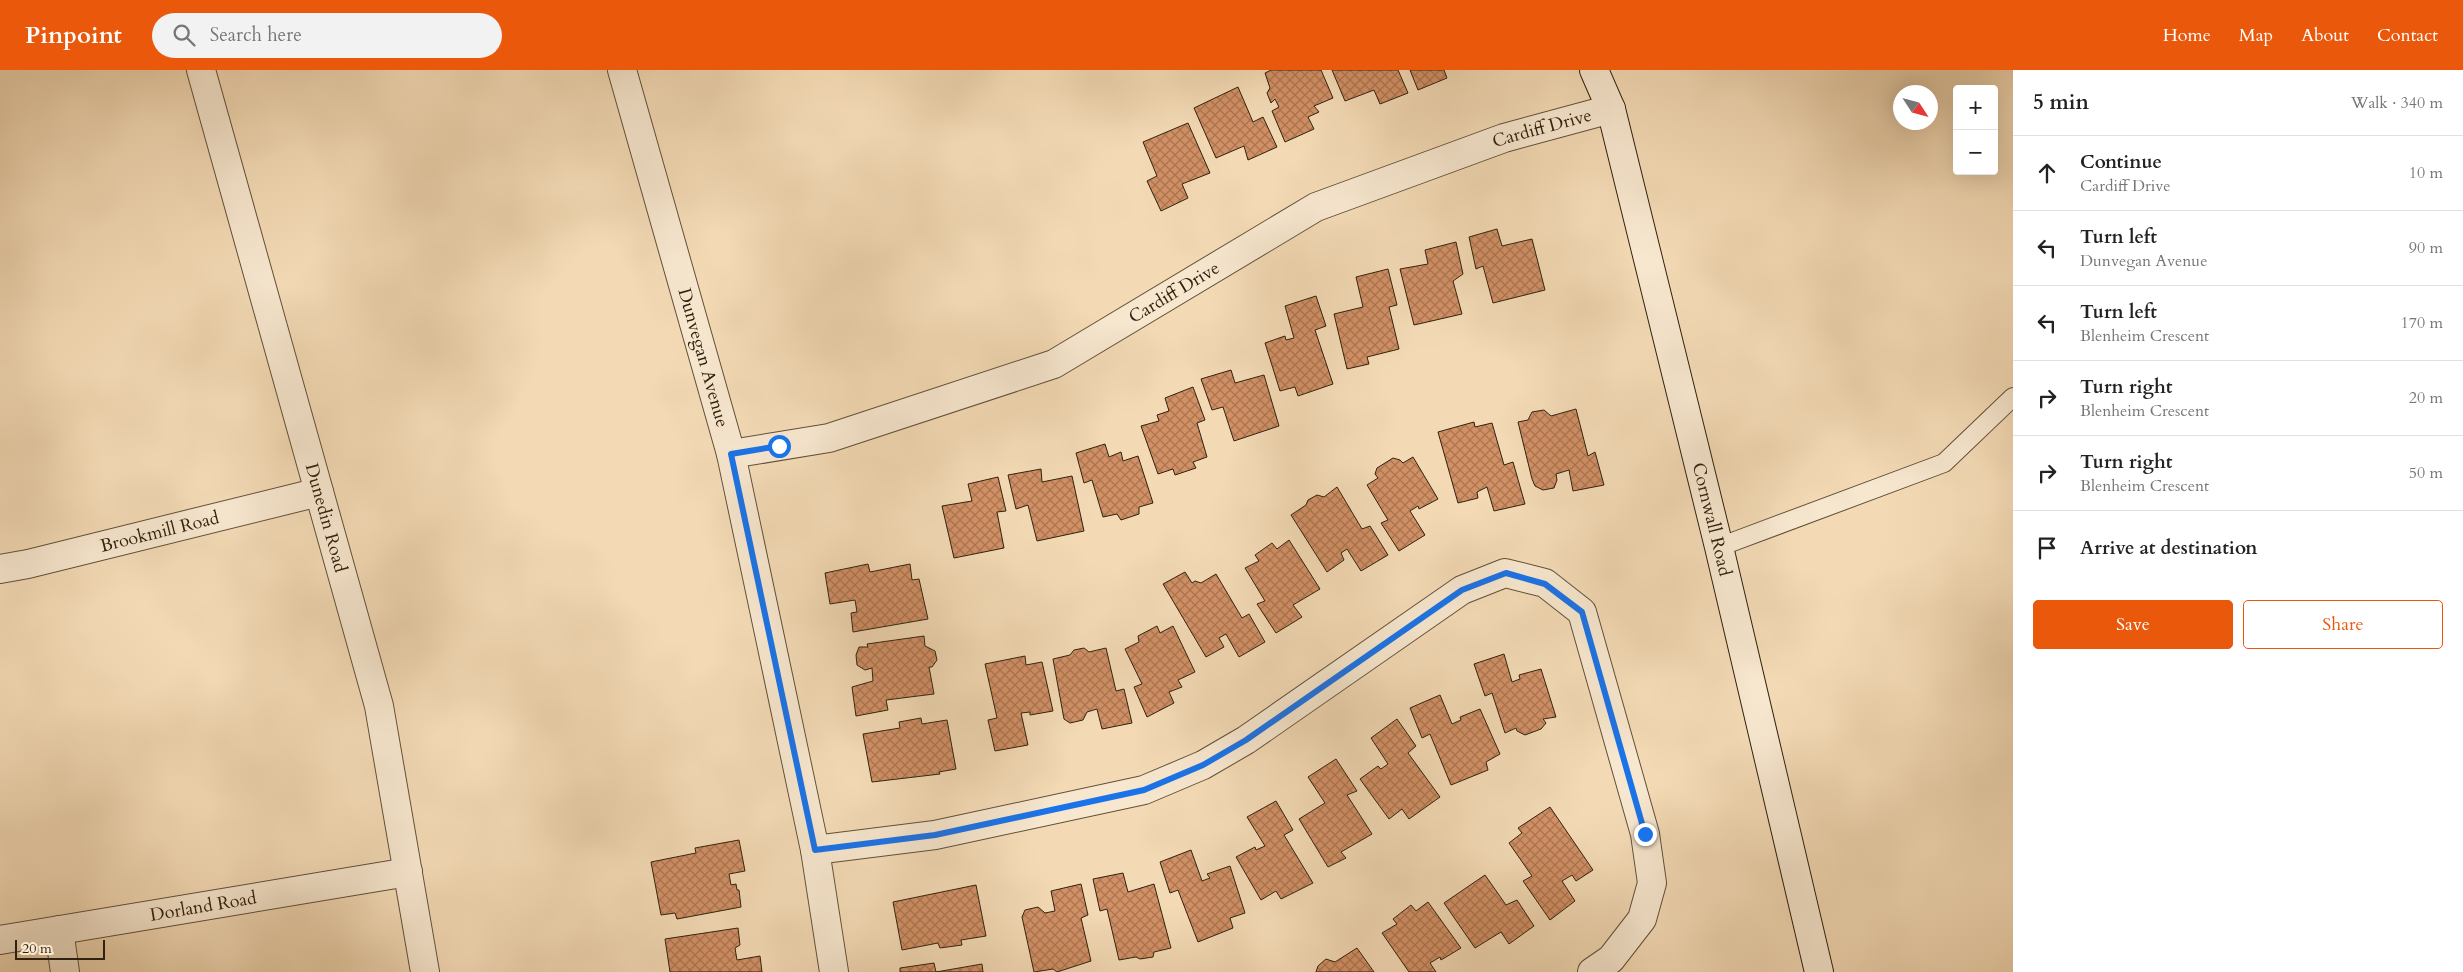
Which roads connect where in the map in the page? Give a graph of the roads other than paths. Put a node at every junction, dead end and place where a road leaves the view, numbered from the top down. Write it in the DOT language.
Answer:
graph roads {
  1 [pos="200,70"];
  2 [pos="622,70"];
  3 [pos="1594,70"];
  4 [pos="1611,110"];
  5 [pos="2013,397"];
  6 [pos="731,454"];
  7 [pos="319,492"];
  8 [pos="1719,547"];
  9 [pos="0,569"];
  10 [pos="815,850"];
  11 [pos="408,872"];
  12 [pos="59,930"];
  13 [pos="0,940"];
  14 [pos="65,972"];
  15 [pos="425,972"];
  16 [pos="834,972"];
  17 [pos="1592,972"];
  18 [pos="1819,972"];
  1 -- 7 [label="street, Dunedin Road"];
  2 -- 6 [label="street, Dunvegan Avenue"];
  3 -- 4 [label="street, Cornwall Road"];
  4 -- 6 [label="street, Cardiff Drive"];
  4 -- 8 [label="street, Cornwall Road"];
  5 -- 8 [label="lane"];
  6 -- 10 [label="street, Dunvegan Avenue"];
  7 -- 9 [label="street, Brookmill Road"];
  7 -- 11 [label="street, Dunedin Road"];
  8 -- 18 [label="street, Cornwall Road"];
  10 -- 16 [label="street, Dunvegan Avenue"];
  10 -- 17 [label="street"];
  11 -- 12 [label="street, Dorland Road"];
  11 -- 15 [label="street, Dunedin Road"];
  12 -- 13 [label="street, Dorland Road"];
  12 -- 14 [label="street"];
}
